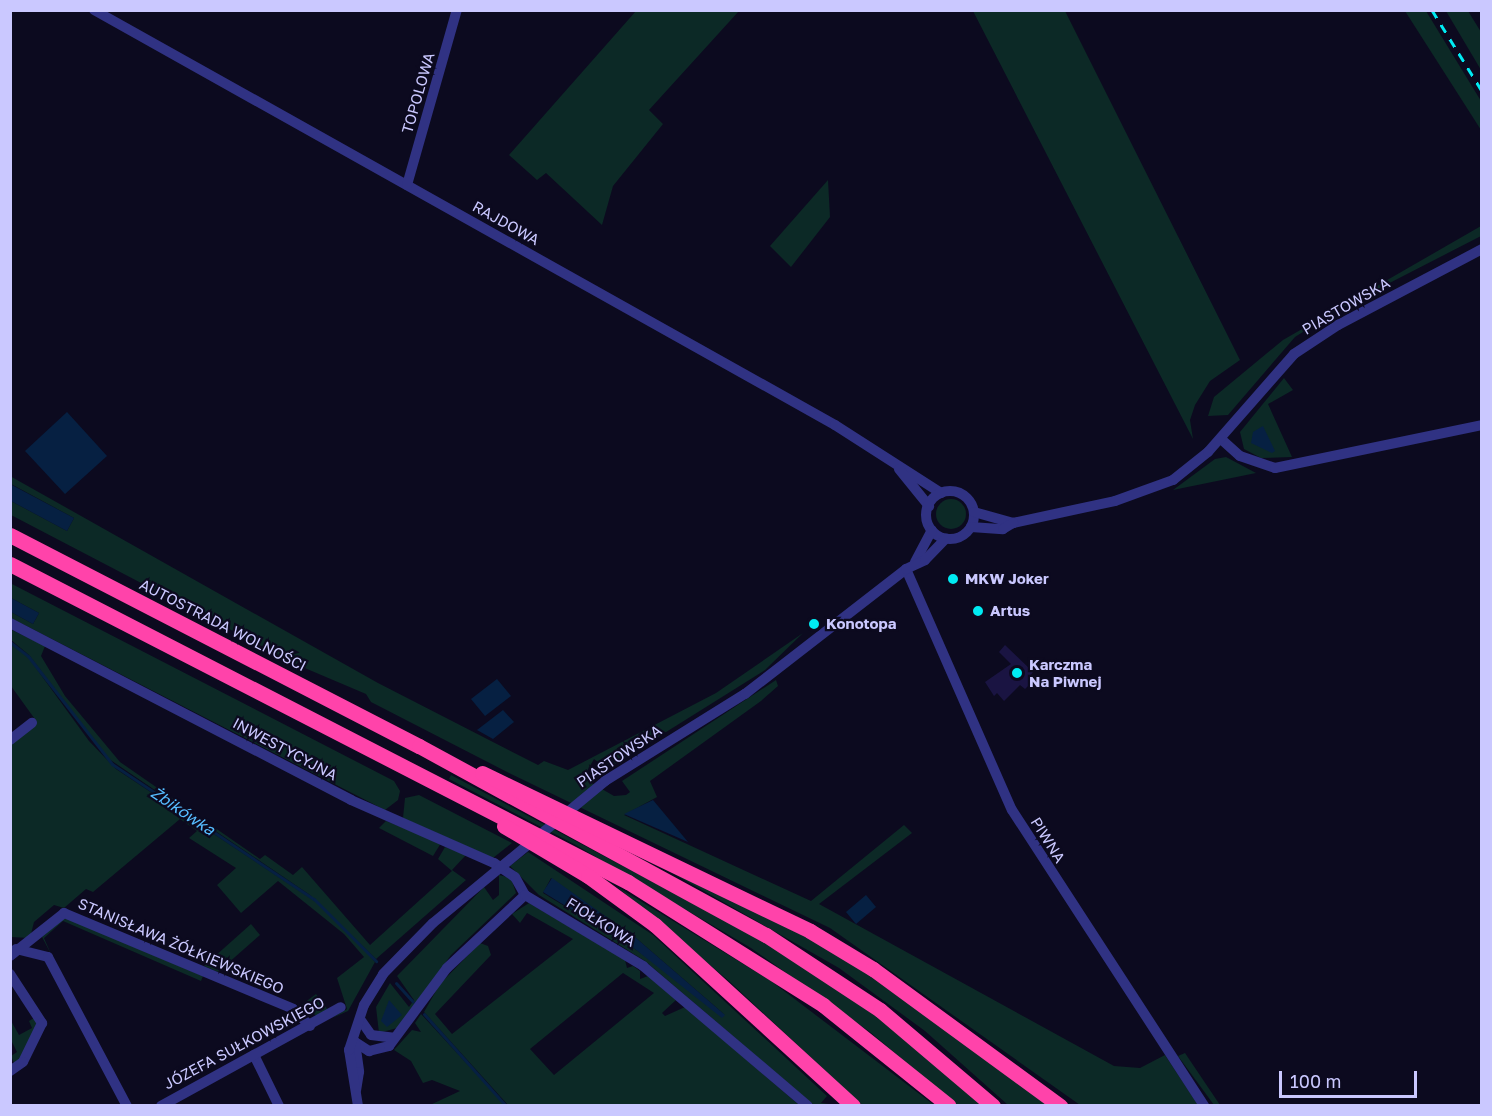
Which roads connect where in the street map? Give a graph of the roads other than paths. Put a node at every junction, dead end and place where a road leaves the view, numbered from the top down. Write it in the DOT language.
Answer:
graph roads {
  1 [pos="94,10"];
  2 [pos="457,10"];
  3 [pos="407,185"];
  4 [pos="1482,249"];
  5 [pos="1482,425"];
  6 [pos="1221,439"];
  7 [pos="898,469"];
  8 [pos="941,493"];
  9 [pos="929,506"];
  10 [pos="974,512"];
  11 [pos="1013,523"];
  12 [pos="971,527"];
  13 [pos="932,530"];
  14 [pos="10,535"];
  15 [pos="946,538"];
  16 [pos="10,564"];
  17 [pos="911,565"];
  18 [pos="10,623"];
  19 [pos="32,723"];
  20 [pos="10,740"];
  21 [pos="418,746"];
  22 [pos="398,765"];
  23 [pos="525,895"];
  24 [pos="37,937"];
  25 [pos="14,951"];
  26 [pos="48,957"];
  27 [pos="10,974"];
  28 [pos="341,1007"];
  29 [pos="360,1019"];
  30 [pos="310,1026"];
  31 [pos="394,1038"];
  32 [pos="355,1042"];
  33 [pos="254,1055"];
  34 [pos="10,1071"];
  35 [pos="126,1106"];
  36 [pos="161,1106"];
  37 [pos="279,1106"];
  38 [pos="358,1106"];
  39 [pos="808,1106"];
  40 [pos="853,1106"];
  41 [pos="949,1106"];
  42 [pos="993,1106"];
  43 [pos="1059,1106"];
  44 [pos="1204,1106"];
  1 -- 3 [label="street, RAJDOWA"];
  2 -- 3 [label="street, TOPOLOWA"];
  3 -- 7 [label="street, RAJDOWA"];
  4 -- 6 [label="street, PIASTOWSKA"];
  5 -- 6 [label="street"];
  6 -- 11 [label="street, PIASTOWSKA"];
  7 -- 8 [label="street, RAJDOWA"];
  7 -- 9 [label="street, RAJDOWA"];
  8 -- 9 [label="street"];
  8 -- 10 [label="street"];
  9 -- 13 [label="street"];
  10 -- 11 [label="street, PIASTOWSKA"];
  10 -- 12 [label="street"];
  11 -- 12 [label="street, PIASTOWSKA"];
  12 -- 15 [label="street"];
  13 -- 15 [label="street"];
  13 -- 17 [label="street, PIASTOWSKA"];
  14 -- 21 [label="highway, AUTOSTRADA WOLNOŚCI"];
  15 -- 17 [label="street, PIASTOWSKA"];
  16 -- 22 [label="highway"];
  17 -- 29 [label="street, PIASTOWSKA"];
  17 -- 44 [label="street, PIWNA"];
  18 -- 23 [label="street, INWESTYCYJNA"];
  19 -- 20 [label="street"];
  21 -- 42 [label="highway"];
  21 -- 43 [label="highway"];
  22 -- 40 [label="highway"];
  22 -- 41 [label="highway"];
  23 -- 31 [label="street"];
  23 -- 39 [label="street, FIOŁKOWA"];
  24 -- 25 [label="street, STANISŁAWA ŻÓŁKIEWSKIEGO"];
  24 -- 26 [label="street"];
  24 -- 30 [label="street, STANISŁAWA ŻÓŁKIEWSKIEGO"];
  25 -- 26 [label="street"];
  26 -- 35 [label="street"];
  27 -- 34 [label="street"];
  28 -- 30 [label="street, JÓZEFA SUŁKOWSKIEGO"];
  29 -- 31 [label="street"];
  29 -- 32 [label="street, PIASTOWSKA"];
  30 -- 33 [label="street, JÓZEFA SUŁKOWSKIEGO"];
  31 -- 32 [label="street"];
  32 -- 38 [label="street, PIASTOWSKA"];
  33 -- 36 [label="street, JÓZEFA SUŁKOWSKIEGO"];
  33 -- 37 [label="street"];
}
